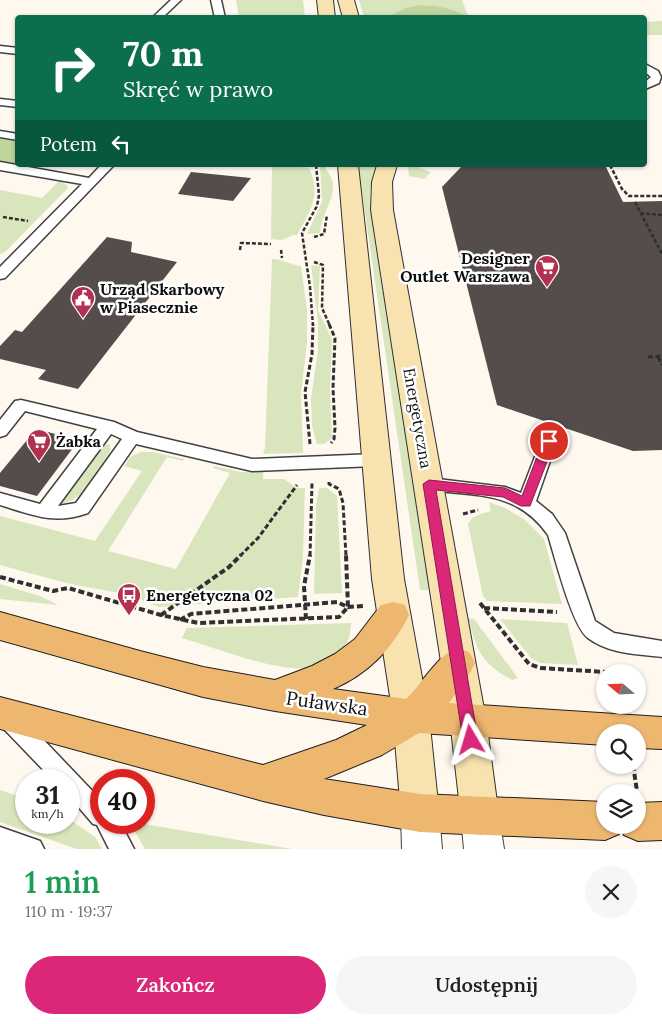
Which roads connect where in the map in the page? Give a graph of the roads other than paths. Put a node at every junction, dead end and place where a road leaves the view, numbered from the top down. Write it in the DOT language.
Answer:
graph roads {
  1 [pos="176,0"];
  2 [pos="216,0"];
  3 [pos="324,0"];
  4 [pos="346,0"];
  5 [pos="159,15"];
  6 [pos="219,15"];
  7 [pos="326,15"];
  8 [pos="350,15"];
  9 [pos="0,49"];
  10 [pos="15,51"];
  11 [pos="647,68"];
  12 [pos="647,85"];
  13 [pos="0,102"];
  14 [pos="15,104"];
  15 [pos="0,134"];
  16 [pos="15,136"];
  17 [pos="0,166"];
  18 [pos="106,167"];
  19 [pos="348,167"];
  20 [pos="386,167"];
  21 [pos="91,182"];
  22 [pos="2,272"];
  23 [pos="108,426"];
  24 [pos="0,431"];
  25 [pos="132,436"];
  26 [pos="549,441"];
  27 [pos="375,460"];
  28 [pos="429,484"];
  29 [pos="0,500"];
  30 [pos="526,503"];
  31 [pos="45,512"];
  32 [pos="393,614"];
  33 [pos="0,626"];
  34 [pos="662,648"];
  35 [pos="458,662"];
  36 [pos="275,696"];
  37 [pos="2,714"];
  38 [pos="411,716"];
  39 [pos="468,720"];
  40 [pos="662,733"];
  41 [pos="57,769"];
  42 [pos="263,783"];
  43 [pos="80,793"];
  44 [pos="90,804"];
  45 [pos="596,822"];
  46 [pos="646,822"];
  47 [pos="662,822"];
  48 [pos="421,831"];
  49 [pos="482,833"];
  50 [pos="113,834"];
  51 [pos="0,838"];
  52 [pos="32,849"];
  53 [pos="122,849"];
  1 -- 5 [label="lane"];
  2 -- 6 [label="lane"];
  3 -- 7 [label="street"];
  4 -- 8 [label="street"];
  9 -- 10 [label="lane"];
  11 -- 12 [label="lane"];
  13 -- 14 [label="lane"];
  15 -- 16 [label="lane"];
  17 -- 21 [label="lane"];
  18 -- 21 [label="lane"];
  19 -- 27 [label="street"];
  20 -- 28 [label="street, Energetyczna"];
  21 -- 22 [label="lane"];
  23 -- 24 [label="lane"];
  23 -- 25 [label="lane"];
  23 -- 31 [label="lane"];
  25 -- 27 [label="lane"];
  25 -- 31 [label="lane"];
  26 -- 30 [label="lane"];
  27 -- 32 [label="street"];
  28 -- 30 [label="lane"];
  28 -- 35 [label="street, Energetyczna"];
  29 -- 31 [label="lane"];
  30 -- 34 [label="lane"];
  32 -- 36 [label="main road"];
  32 -- 38 [label="street"];
  33 -- 36 [label="main road, Puławska"];
  35 -- 38 [label="main road"];
  35 -- 39 [label="street, Energetyczna"];
  36 -- 38 [label="main road, Puławska"];
  37 -- 41 [label="lane"];
  37 -- 42 [label="main road"];
  38 -- 39 [label="main road, Puławska"];
  38 -- 42 [label="main road"];
  38 -- 48 [label="street"];
  39 -- 40 [label="main road, Puławska"];
  39 -- 49 [label="street, Energetyczna"];
  42 -- 48 [label="main road"];
  43 -- 44 [label="lane"];
  45 -- 49 [label="main road"];
  46 -- 47 [label="main road"];
  48 -- 49 [label="main road"];
  50 -- 53 [label="lane"];
  51 -- 52 [label="lane"];
}
